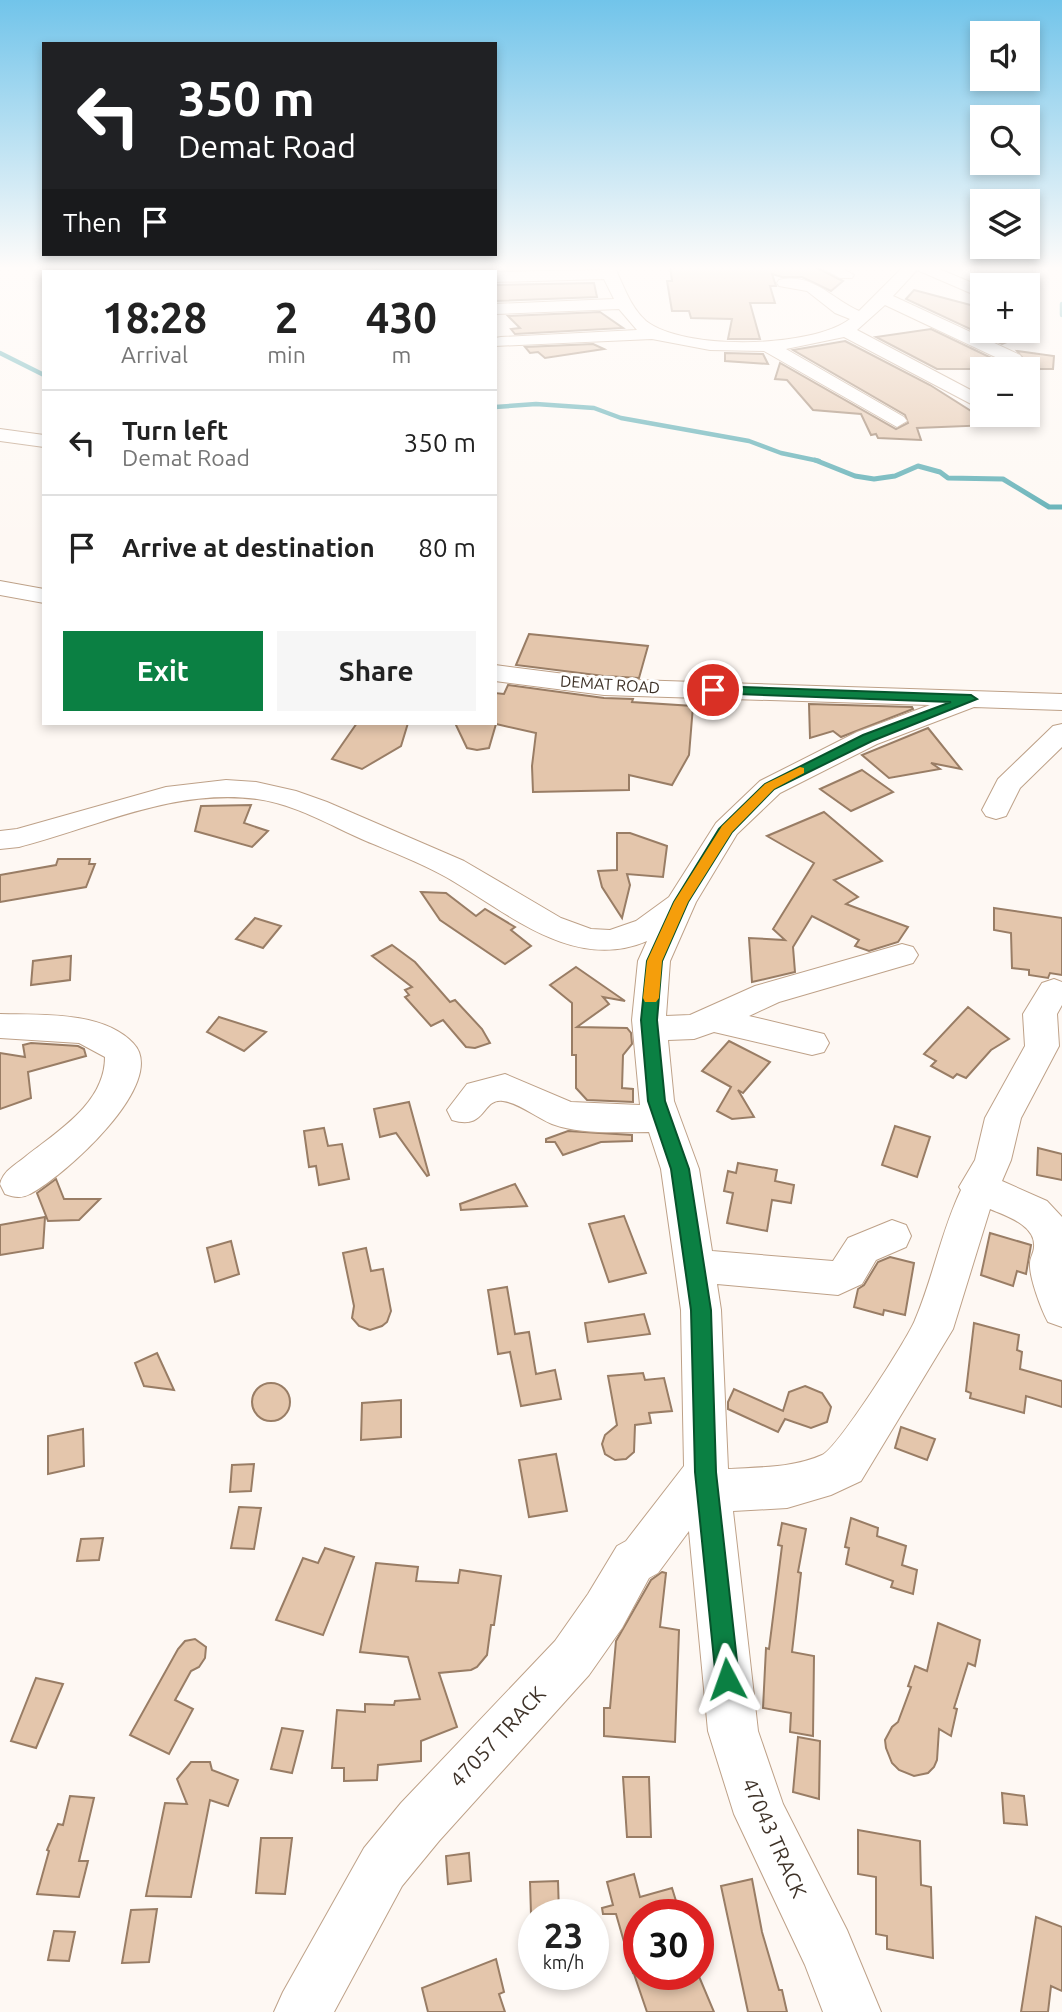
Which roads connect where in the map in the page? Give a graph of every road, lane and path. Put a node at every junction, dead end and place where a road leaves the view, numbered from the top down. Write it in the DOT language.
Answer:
graph roads {
  1 [pos="792,360"];
  2 [pos="899,360"];
  3 [pos="970,397"];
  4 [pos="897,421"];
  5 [pos="0,435"];
  6 [pos="42,441"];
  7 [pos="0,589"];
  8 [pos="42,596"];
  9 [pos="497,673"];
  10 [pos="971,699"];
  11 [pos="1062,702"];
  12 [pos="1062,732"];
  13 [pos="996,810"];
  14 [pos="0,840"];
  15 [pos="681,902"];
  16 [pos="902,955"];
  17 [pos="1054,991"];
  18 [pos="711,1019"];
  19 [pos="0,1026"];
  20 [pos="650,1028"];
  21 [pos="812,1043"];
  22 [pos="465,1110"];
  23 [pos="663,1119"];
  24 [pos="18,1183"];
  25 [pos="978,1187"];
  26 [pos="892,1236"];
  27 [pos="695,1266"];
  28 [pos="1062,1310"];
  29 [pos="708,1482"];
  30 [pos="303,2012"];
  31 [pos="852,2012"];
  1 -- 4 [label="street"];
  2 -- 3 [label="street"];
  5 -- 6 [label="street"];
  7 -- 8 [label="street"];
  9 -- 10 [label="street, DEMAT ROAD"];
  10 -- 11 [label="street, DEMAT ROAD"];
  10 -- 15 [label="street, 47043 TRACK"];
  12 -- 13 [label="street"];
  14 -- 15 [label="street"];
  15 -- 20 [label="street, 47043 TRACK"];
  16 -- 18 [label="street"];
  17 -- 25 [label="street"];
  18 -- 20 [label="street"];
  18 -- 21 [label="street"];
  19 -- 24 [label="street"];
  20 -- 23 [label="street, 47043 TRACK"];
  22 -- 23 [label="street"];
  23 -- 27 [label="street, 47043 TRACK"];
  25 -- 28 [label="street"];
  25 -- 29 [label="street"];
  26 -- 27 [label="street"];
  27 -- 29 [label="street, 47043 TRACK"];
  29 -- 30 [label="street, 47057 TRACK"];
  29 -- 31 [label="street, 47043 TRACK"];
}
